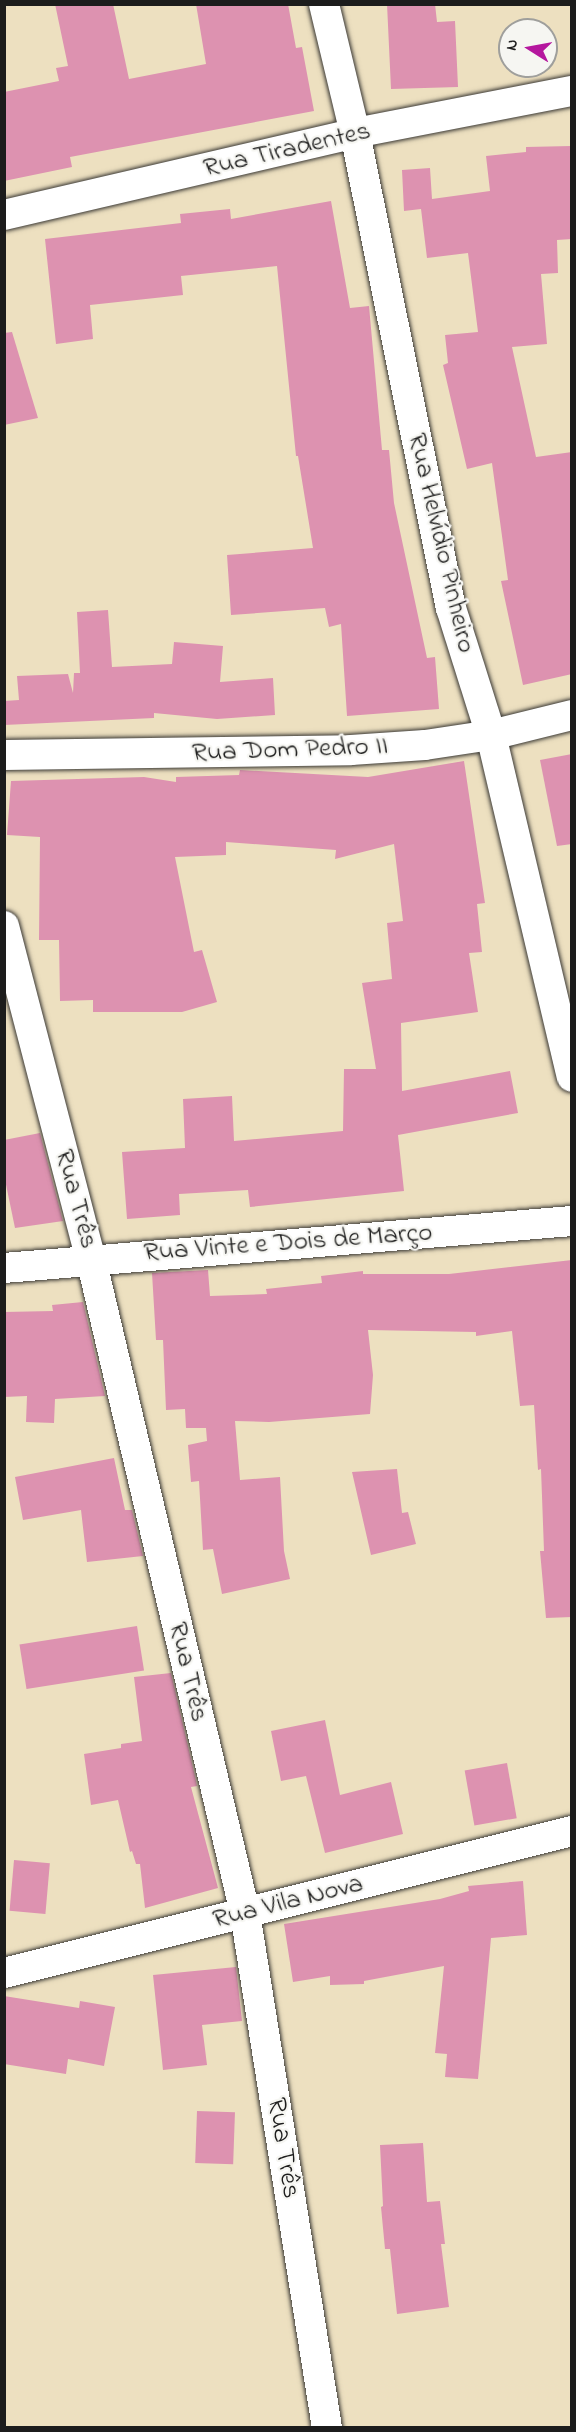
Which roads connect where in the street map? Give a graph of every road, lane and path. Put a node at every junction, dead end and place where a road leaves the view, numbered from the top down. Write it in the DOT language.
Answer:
graph roads {
  1 [pos="324,4"];
  2 [pos="572,91"];
  3 [pos="355,133"];
  4 [pos="4,215"];
  5 [pos="572,715"];
  6 [pos="491,735"];
  7 [pos="4,756"];
  8 [pos="4,926"];
  9 [pos="572,1077"];
  10 [pos="572,1221"];
  11 [pos="91,1259"];
  12 [pos="4,1268"];
  13 [pos="572,1831"];
  14 [pos="245,1912"];
  15 [pos="4,1973"];
  16 [pos="327,2427"];
  1 -- 3 [label="street, Rua Helvídio Pinheiro"];
  2 -- 3 [label="street, Rua Tiradentes"];
  3 -- 4 [label="street, Rua Tiradentes"];
  3 -- 6 [label="street, Rua Helvídio Pinheiro"];
  5 -- 6 [label="street, Rua Dom Pedro II"];
  6 -- 7 [label="street, Rua Dom Pedro II"];
  6 -- 9 [label="street, Rua Helvídio Pinheiro"];
  8 -- 11 [label="street, Rua Três"];
  10 -- 11 [label="street, Rua Vinte e Dois de Março"];
  11 -- 12 [label="street, Rua Vinte e Dois de Março"];
  11 -- 14 [label="street, Rua Três"];
  13 -- 14 [label="street, Rua Vila Nova"];
  14 -- 15 [label="street, Rua Vila Nova"];
  14 -- 16 [label="street, Rua Três"];
}
